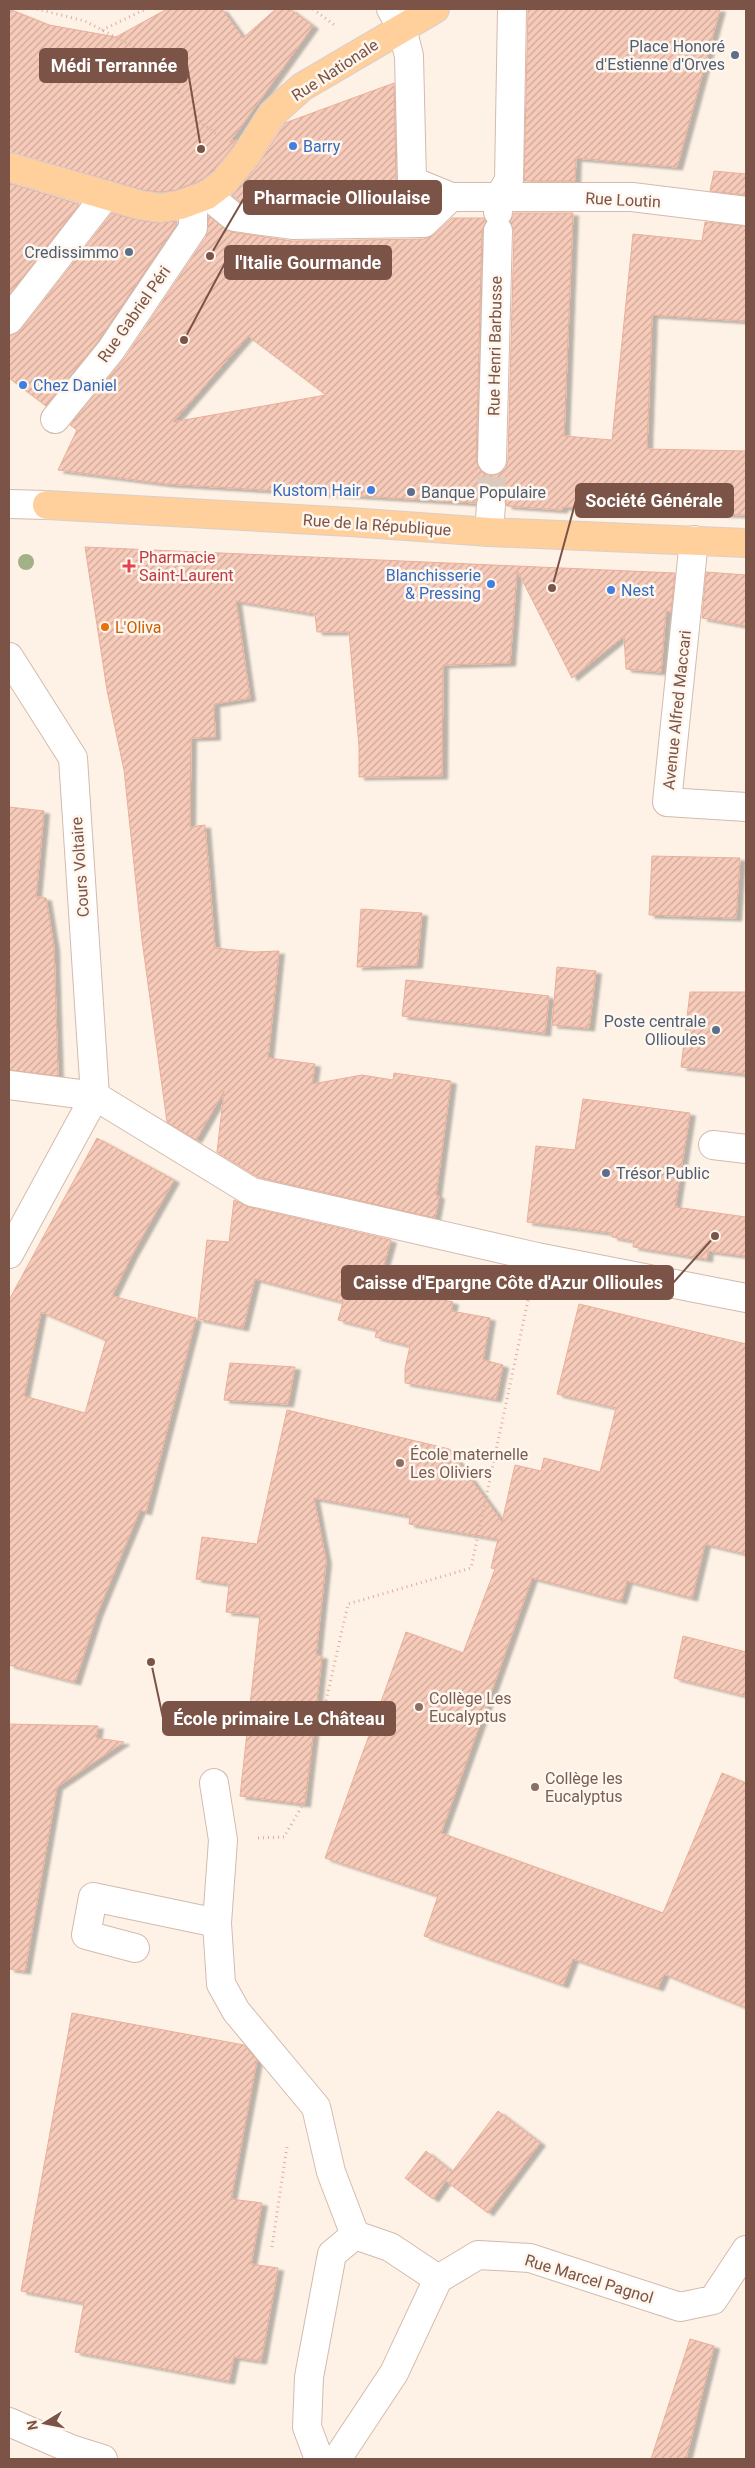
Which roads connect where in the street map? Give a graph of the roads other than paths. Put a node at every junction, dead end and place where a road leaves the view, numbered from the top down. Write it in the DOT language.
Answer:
graph roads {
  1 [pos="435,9"];
  2 [pos="512,9"];
  3 [pos="396,18"];
  4 [pos="9,167"];
  5 [pos="106,195"];
  6 [pos="452,197"];
  7 [pos="200,198"];
  8 [pos="746,211"];
  9 [pos="498,214"];
  10 [pos="9,320"];
  11 [pos="55,420"];
  12 [pos="492,460"];
  13 [pos="9,504"];
  14 [pos="47,505"];
  15 [pos="491,505"];
  16 [pos="490,532"];
  17 [pos="694,540"];
  18 [pos="746,543"];
  19 [pos="9,657"];
  20 [pos="746,807"];
  21 [pos="9,1085"];
  22 [pos="95,1096"];
  23 [pos="714,1145"];
  24 [pos="746,1149"];
  25 [pos="9,1254"];
  26 [pos="746,1298"];
  27 [pos="214,1784"];
  28 [pos="217,1923"];
  29 [pos="135,1948"];
  30 [pos="355,2235"];
  31 [pos="746,2250"];
  32 [pos="438,2279"];
  33 [pos="9,2422"];
  34 [pos="103,2459"];
  35 [pos="319,2459"];
  36 [pos="334,2459"];
  1 -- 3 [label="main road, Rue Nationale"];
  2 -- 9 [label="street"];
  3 -- 6 [label="street"];
  3 -- 7 [label="main road, Rue Nationale"];
  4 -- 5 [label="main road, Rue Nationale"];
  5 -- 7 [label="main road, Rue Nationale"];
  5 -- 10 [label="street"];
  6 -- 7 [label="street"];
  6 -- 9 [label="street, Rue Loutin"];
  7 -- 11 [label="street, Rue Gabriel Péri"];
  8 -- 9 [label="street, Rue Loutin"];
  9 -- 12 [label="street, Rue Henri Barbusse"];
  13 -- 14 [label="street, Rue de la République"];
  14 -- 16 [label="main road, Rue de la République"];
  15 -- 16 [label="street"];
  16 -- 17 [label="main road, Rue de la République"];
  17 -- 18 [label="main road, Rue de la République"];
  17 -- 20 [label="street, Avenue Alfred Maccari"];
  19 -- 22 [label="street, Cours Voltaire"];
  21 -- 22 [label="street"];
  22 -- 25 [label="street"];
  22 -- 26 [label="street"];
  23 -- 24 [label="street"];
  27 -- 28 [label="street"];
  28 -- 29 [label="street"];
  28 -- 30 [label="street"];
  30 -- 32 [label="street"];
  30 -- 35 [label="street"];
  31 -- 32 [label="street, Rue Marcel Pagnol"];
  32 -- 36 [label="street"];
  33 -- 34 [label="street"];
}
